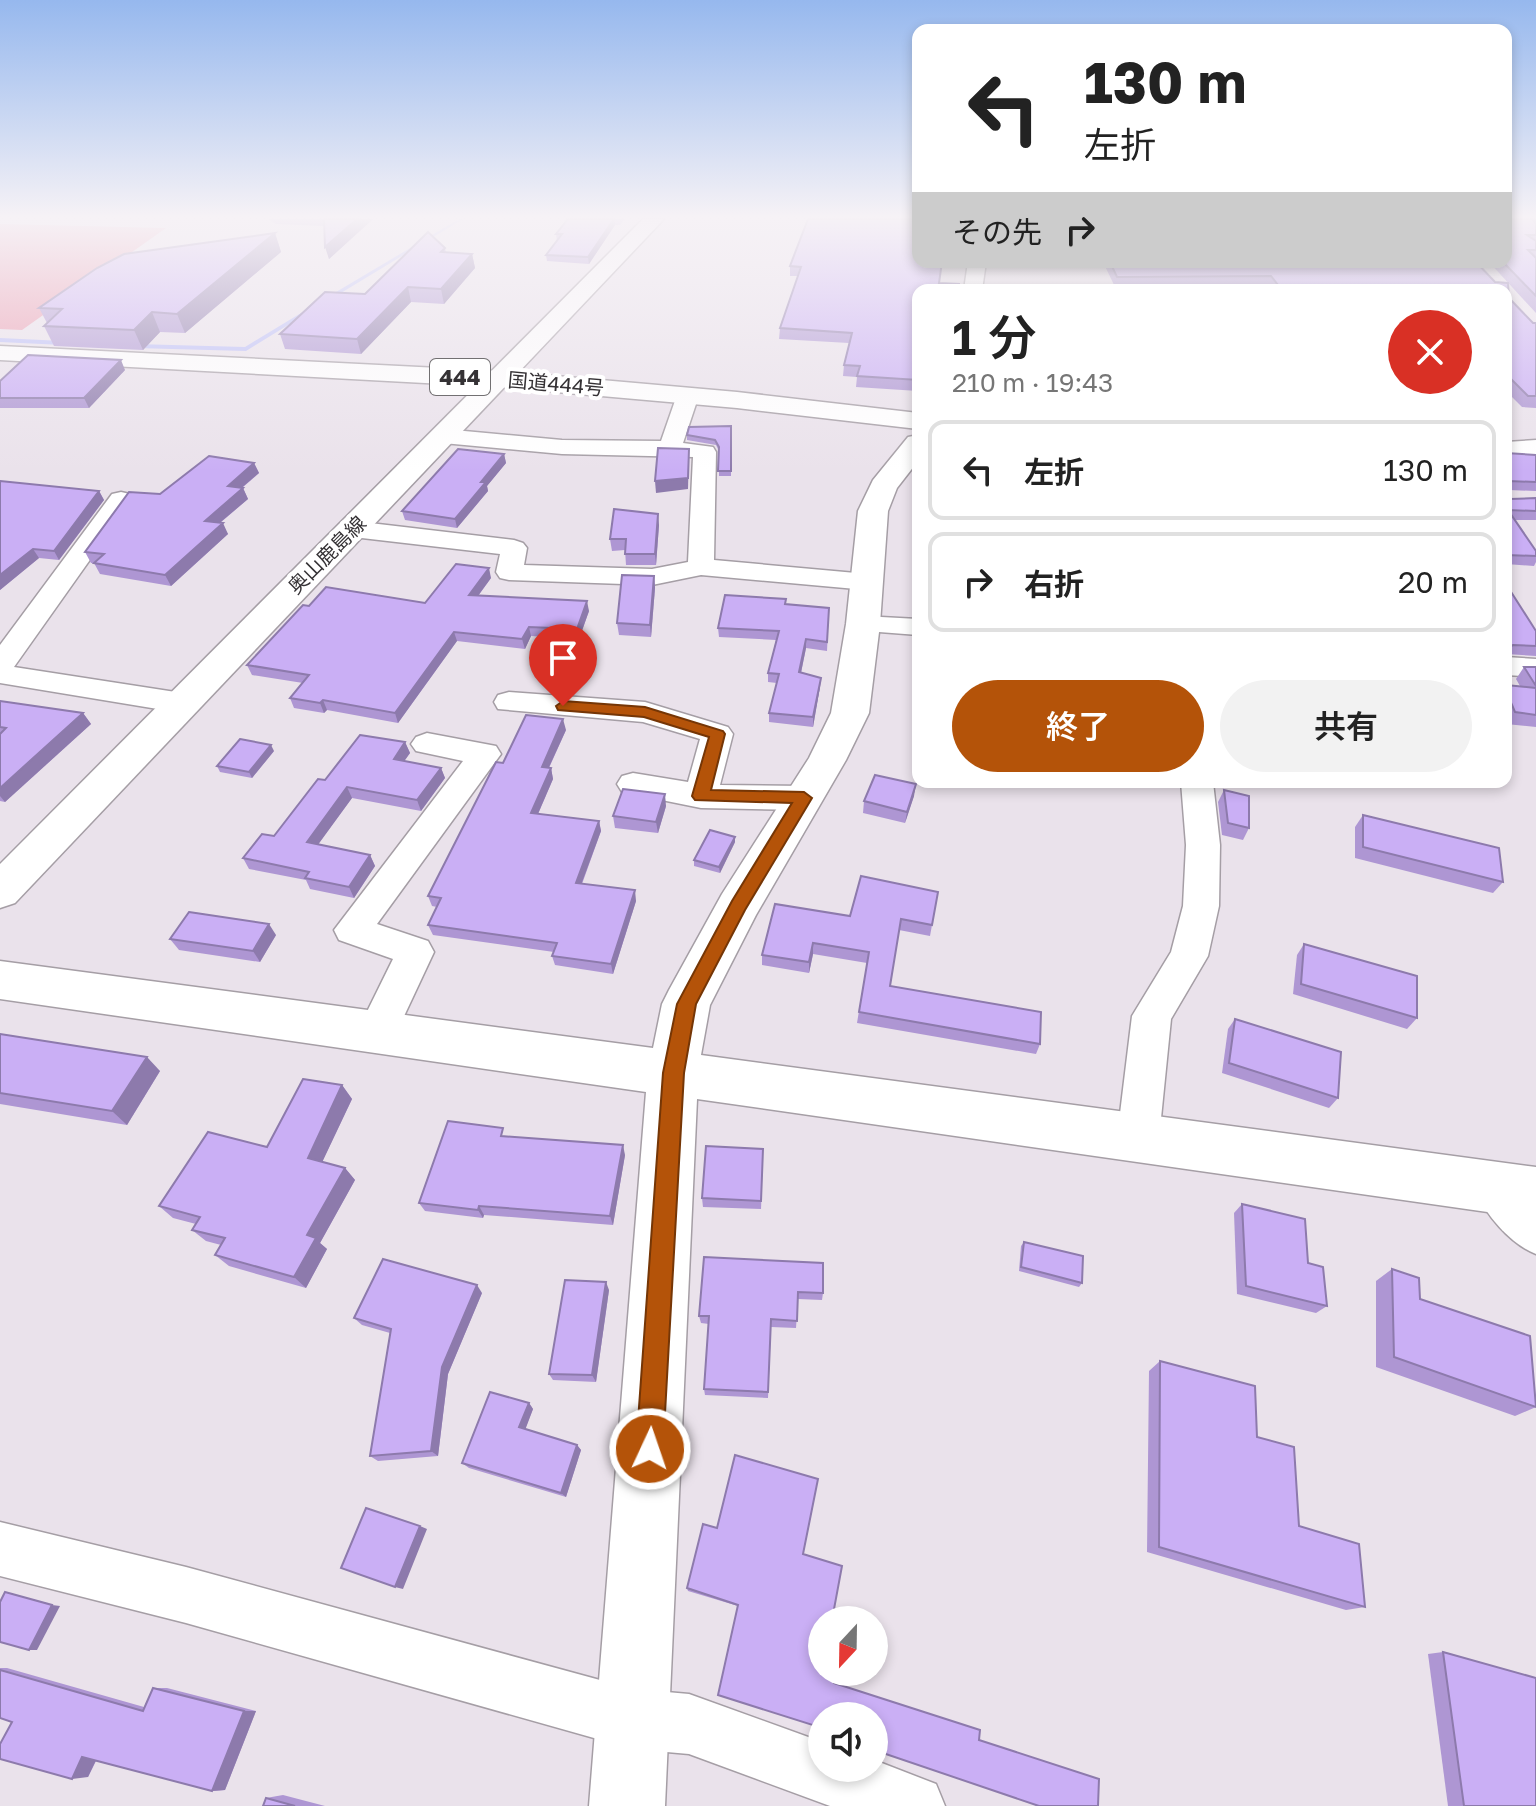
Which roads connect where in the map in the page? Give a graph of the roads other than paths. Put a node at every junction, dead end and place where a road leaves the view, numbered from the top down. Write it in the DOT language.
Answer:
graph roads {
  1 [pos="572,303"];
  2 [pos="0,353"];
  3 [pos="499,379"];
  4 [pos="688,395"];
  5 [pos="912,420"];
  6 [pos="443,436"];
  7 [pos="670,448"];
  8 [pos="1536,448"];
  9 [pos="912,450"];
  10 [pos="1512,450"];
  11 [pos="121,499"];
  12 [pos="353,529"];
  13 [pos="701,567"];
  14 [pos="865,603"];
  15 [pos="912,624"];
  16 [pos="0,665"];
  17 [pos="1512,666"];
  18 [pos="1536,668"];
  19 [pos="0,674"];
  20 [pos="509,702"];
  21 [pos="182,703"];
  22 [pos="427,744"];
  23 [pos="633,784"];
  24 [pos="1198,788"];
  25 [pos="701,796"];
  26 [pos="804,798"];
  27 [pos="0,891"];
  28 [pos="0,980"];
  29 [pos="377,1032"];
  30 [pos="673,1073"];
  31 [pos="1138,1138"];
  32 [pos="1516,1190"];
  33 [pos="1536,1232"];
  34 [pos="0,1549"];
  35 [pos="633,1719"];
  36 [pos="627,1806"];
  37 [pos="914,1806"];
  1 -- 3 [label="main road, 奥山鹿島線"];
  2 -- 3 [label="main road, 国道444号 / 444"];
  3 -- 4 [label="main road, 国道444号 / 444"];
  3 -- 6 [label="main road, 奥山鹿島線"];
  4 -- 5 [label="main road, 国道444号 / 444"];
  4 -- 7 [label="street"];
  6 -- 7 [label="street"];
  6 -- 12 [label="main road, 奥山鹿島線"];
  7 -- 13 [label="street"];
  8 -- 10 [label="main road"];
  9 -- 14 [label="main road"];
  11 -- 16 [label="street"];
  12 -- 13 [label="street"];
  12 -- 21 [label="main road, 奥山鹿島線"];
  13 -- 14 [label="street"];
  14 -- 15 [label="street"];
  14 -- 26 [label="main road"];
  17 -- 18 [label="street"];
  19 -- 21 [label="street"];
  20 -- 25 [label="street"];
  21 -- 27 [label="main road, 奥山鹿島線"];
  22 -- 29 [label="street"];
  23 -- 25 [label="street"];
  24 -- 31 [label="street"];
  25 -- 26 [label="street"];
  26 -- 30 [label="main road"];
  28 -- 29 [label="main road"];
  29 -- 30 [label="main road"];
  30 -- 31 [label="main road"];
  30 -- 35 [label="main road"];
  31 -- 32 [label="main road"];
  32 -- 33 [label="street"];
  34 -- 35 [label="street"];
  35 -- 36 [label="main road"];
  35 -- 37 [label="street"];
}
